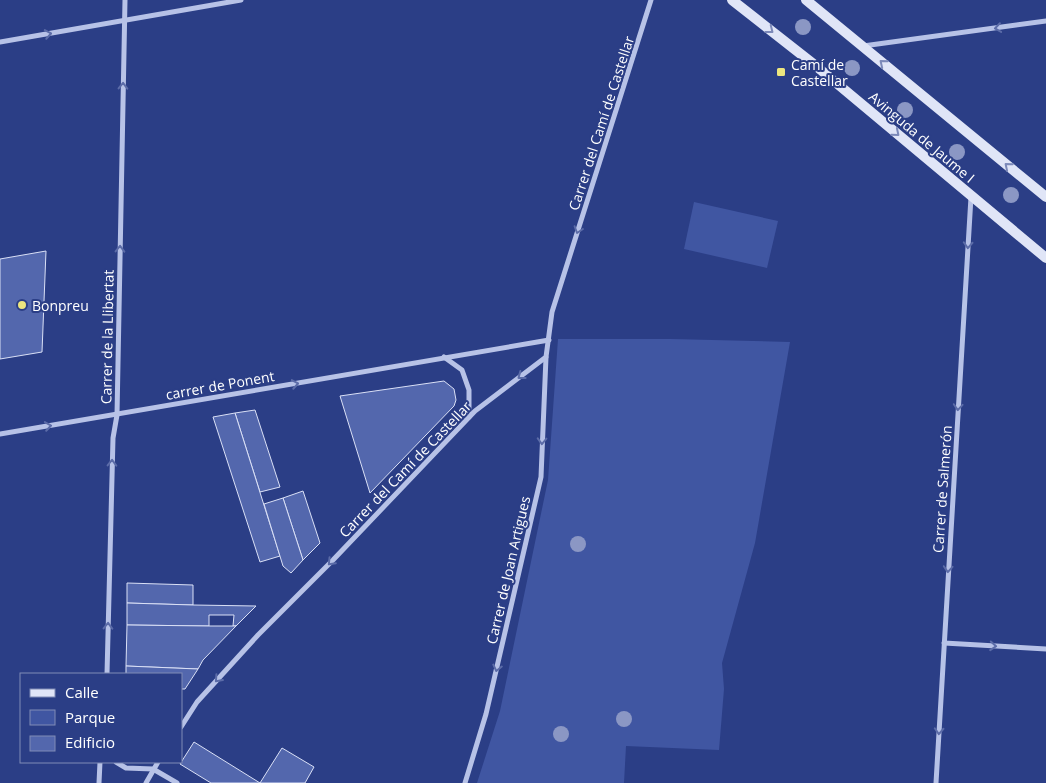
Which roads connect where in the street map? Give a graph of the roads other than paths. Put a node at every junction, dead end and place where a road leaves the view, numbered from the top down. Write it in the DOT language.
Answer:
graph roads {
  1 [pos="125,0"];
  2 [pos="241,0"];
  3 [pos="651,0"];
  4 [pos="732,0"];
  5 [pos="806,0"];
  6 [pos="124,21"];
  7 [pos="1046,21"];
  8 [pos="0,42"];
  9 [pos="862,46"];
  10 [pos="971,196"];
  11 [pos="1046,198"];
  12 [pos="1046,258"];
  13 [pos="549,340"];
  14 [pos="546,357"];
  15 [pos="444,358"];
  16 [pos="118,415"];
  17 [pos="469,417"];
  18 [pos="0,434"];
  19 [pos="944,643"];
  20 [pos="1046,649"];
  21 [pos="107,673"];
  22 [pos="182,725"];
  23 [pos="100,763"];
  24 [pos="118,763"];
  25 [pos="157,763"];
  26 [pos="153,769"];
  27 [pos="100,783"];
  28 [pos="146,783"];
  29 [pos="177,783"];
  30 [pos="465,783"];
  31 [pos="936,783"];
  1 -- 6 [label="street, Carrer de la Llibertat"];
  2 -- 6 [label="street"];
  3 -- 13 [label="street, Carrer del Camí de Castellar, one-way"];
  4 -- 10 [label="street, Avinguda de Jaume I, one-way"];
  5 -- 9 [label="street"];
  8 -- 6 [label="street, one-way"];
  16 -- 6 [label="street, Carrer de la Llibertat, one-way"];
  7 -- 9 [label="street, one-way"];
  11 -- 9 [label="street, one-way"];
  10 -- 12 [label="street, Avinguda de Jaume I"];
  10 -- 19 [label="street, Carrer de Salmerón, one-way"];
  13 -- 14 [label="street, Carrer del Camí de Castellar"];
  13 -- 15 [label="street, carrer de Ponent"];
  14 -- 17 [label="street, Carrer del Camí de Castellar, one-way"];
  14 -- 30 [label="street, Carrer de Joan Artigues, one-way"];
  16 -- 15 [label="street, carrer de Ponent, one-way"];
  15 -- 17 [label="street"];
  18 -- 16 [label="street, carrer de Ponent, one-way"];
  21 -- 16 [label="street, Carrer de la Llibertat, one-way"];
  17 -- 22 [label="street, Carrer del Camí de Castellar, one-way"];
  19 -- 20 [label="street, one-way"];
  19 -- 31 [label="street, Carrer de Salmerón, one-way"];
  23 -- 27 [label="street"];
  24 -- 26 [label="street"];
  25 -- 26 [label="street"];
  26 -- 28 [label="street"];
  26 -- 29 [label="street"];
}
